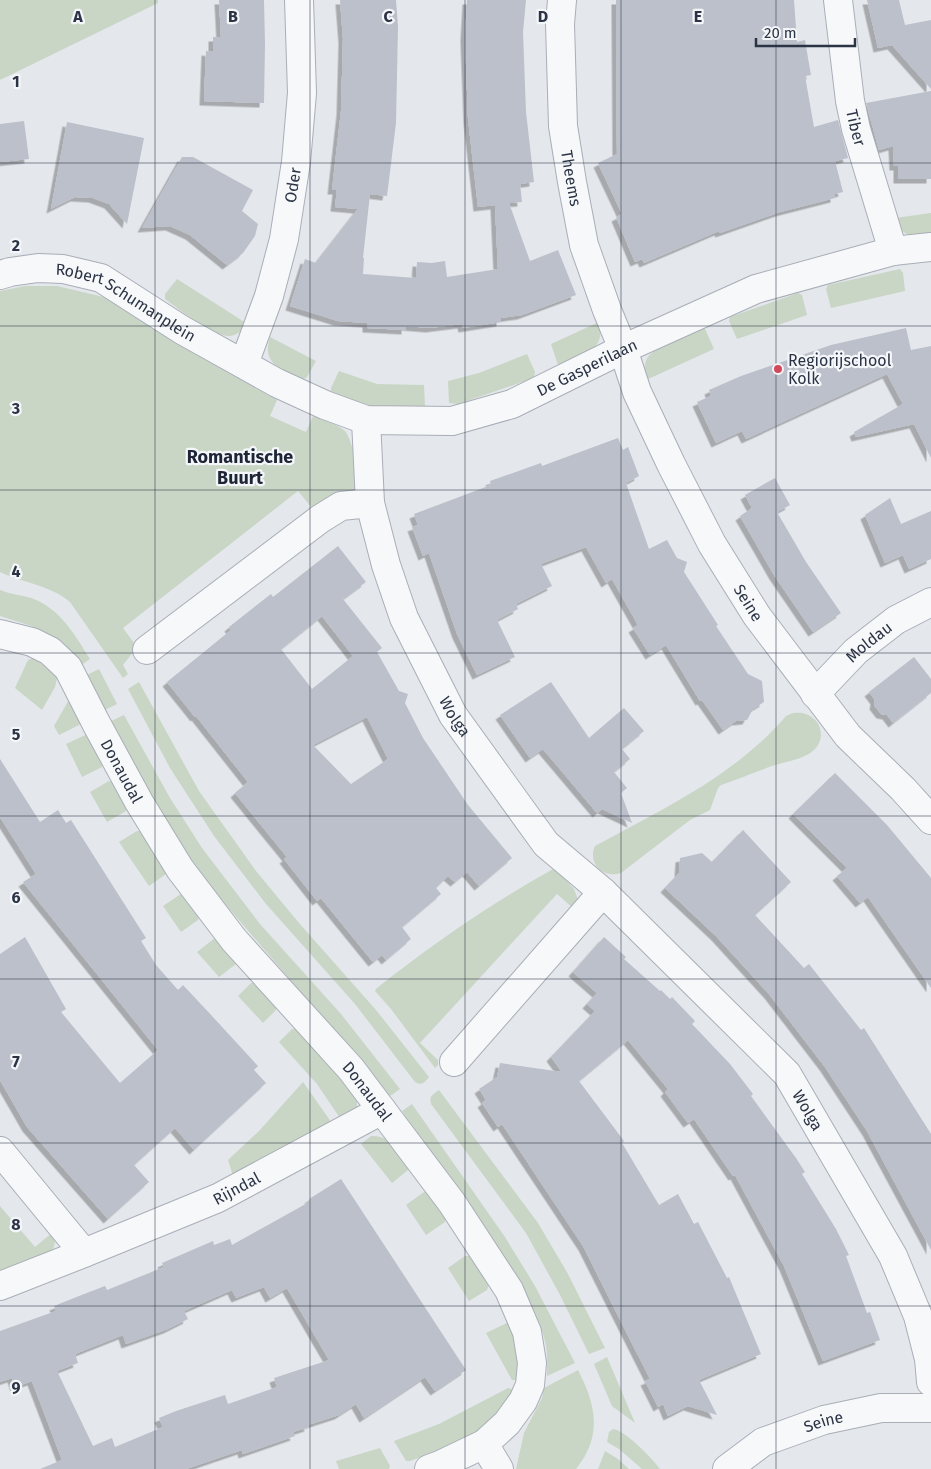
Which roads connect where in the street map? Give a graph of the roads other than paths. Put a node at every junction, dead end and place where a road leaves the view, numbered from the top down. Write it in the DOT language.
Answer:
graph roads {
  1 [pos="299,0"];
  2 [pos="562,0"];
  3 [pos="838,0"];
  4 [pos="931,247"];
  5 [pos="893,252"];
  6 [pos="0,275"];
  7 [pos="624,349"];
  8 [pos="244,364"];
  9 [pos="366,420"];
  10 [pos="370,503"];
  11 [pos="931,602"];
  12 [pos="0,634"];
  13 [pos="147,650"];
  14 [pos="815,694"];
  15 [pos="931,820"];
  16 [pos="603,892"];
  17 [pos="454,1062"];
  18 [pos="382,1110"];
  19 [pos="0,1151"];
  20 [pos="84,1253"];
  21 [pos="0,1286"];
  22 [pos="931,1382"];
  23 [pos="931,1408"];
  24 [pos="484,1444"];
  25 [pos="429,1469"];
  26 [pos="499,1469"];
  27 [pos="728,1469"];
  1 -- 8 [label="street, Oder"];
  2 -- 7 [label="street, Theems"];
  3 -- 5 [label="street, Tiber"];
  4 -- 5 [label="street, De Gasperilaan"];
  5 -- 7 [label="street, De Gasperilaan"];
  6 -- 8 [label="street, Robert Schumanplein"];
  7 -- 9 [label="street, De Gasperilaan"];
  7 -- 14 [label="street, Seine"];
  8 -- 9 [label="street, De Gasperilaan"];
  9 -- 10 [label="street, Wolga"];
  10 -- 13 [label="street"];
  10 -- 16 [label="street, Wolga"];
  11 -- 14 [label="street, Moldau"];
  12 -- 18 [label="street, Donaudal"];
  14 -- 15 [label="street, Seine"];
  16 -- 17 [label="street"];
  16 -- 22 [label="street, Wolga"];
  18 -- 20 [label="street, Rijndal"];
  18 -- 24 [label="street, Donaudal"];
  19 -- 20 [label="street"];
  20 -- 21 [label="street, Rijndal"];
  23 -- 27 [label="street, Seine"];
  24 -- 25 [label="street, Donaudal"];
  24 -- 26 [label="street"];
}
